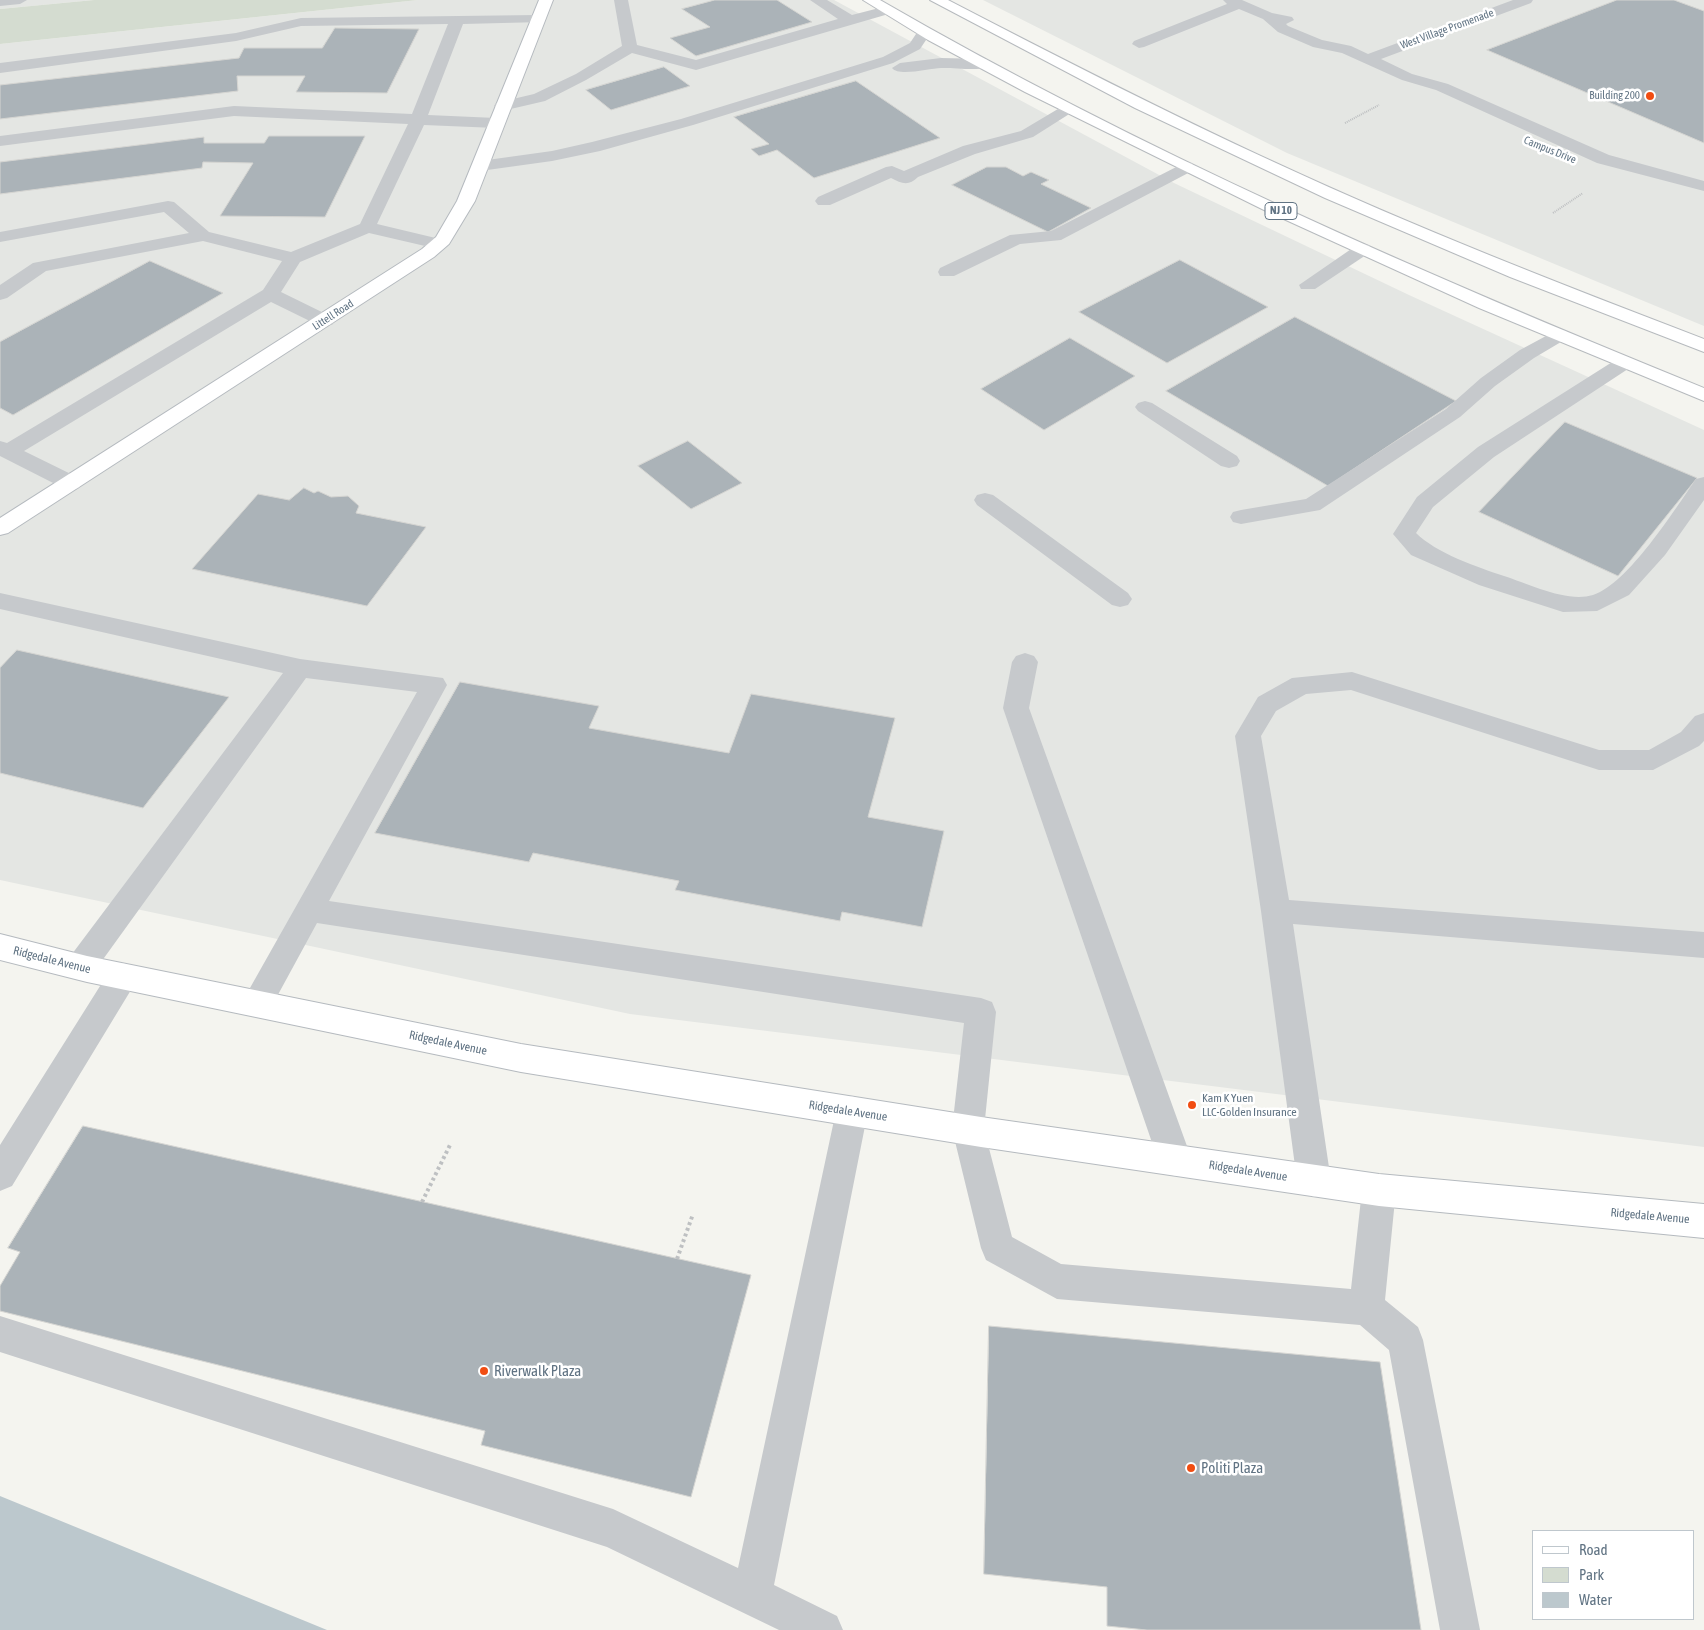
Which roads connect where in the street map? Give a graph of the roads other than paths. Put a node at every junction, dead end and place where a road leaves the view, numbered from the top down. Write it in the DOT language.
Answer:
graph roads {
  1 [pos="20,0"];
  2 [pos="546,0"];
  3 [pos="620,0"];
  4 [pos="817,0"];
  5 [pos="870,0"];
  6 [pos="937,0"];
  7 [pos="1526,0"];
  8 [pos="0,2"];
  9 [pos="1234,2"];
  10 [pos="887,10"];
  11 [pos="537,19"];
  12 [pos="457,20"];
  13 [pos="851,21"];
  14 [pos="924,31"];
  15 [pos="1140,44"];
  16 [pos="630,48"];
  17 [pos="1368,59"];
  18 [pos="894,64"];
  19 [pos="986,64"];
  20 [pos="0,68"];
  21 [pos="1407,77"];
  22 [pos="1068,108"];
  23 [pos="499,114"];
  24 [pos="418,120"];
  25 [pos="0,141"];
  26 [pos="480,166"];
  27 [pos="1186,167"];
  28 [pos="1704,186"];
  29 [pos="1704,199"];
  30 [pos="824,201"];
  31 [pos="367,227"];
  32 [pos="203,236"];
  33 [pos="0,237"];
  34 [pos="438,244"];
  35 [pos="1363,249"];
  36 [pos="293,258"];
  37 [pos="947,272"];
  38 [pos="1308,285"];
  39 [pos="0,294"];
  40 [pos="270,294"];
  41 [pos="325,321"];
  42 [pos="1559,335"];
  43 [pos="1704,346"];
  44 [pos="1624,363"];
  45 [pos="1704,395"];
  46 [pos="1145,407"];
  47 [pos="4,450"];
  48 [pos="1229,460"];
  49 [pos="71,483"];
  50 [pos="1704,484"];
  51 [pos="985,500"];
  52 [pos="1241,517"];
  53 [pos="0,528"];
  54 [pos="1120,599"];
  55 [pos="0,601"];
  56 [pos="1025,662"];
  57 [pos="300,668"];
  58 [pos="1704,723"];
  59 [pos="310,910"];
  60 [pos="1276,911"];
  61 [pos="1704,945"];
  62 [pos="0,947"];
  63 [pos="80,967"];
  64 [pos="123,976"];
  65 [pos="258,1004"];
  66 [pos="852,1111"];
  67 [pos="968,1129"];
  68 [pos="1175,1160"];
  69 [pos="0,1175"];
  70 [pos="1314,1180"];
  71 [pos="1378,1190"];
  72 [pos="1704,1221"];
  73 [pos="1367,1308"];
  74 [pos="0,1334"];
  75 [pos="752,1596"];
  76 [pos="823,1630"];
  77 [pos="1460,1630"];
  1 -- 8 [label="lane"];
  2 -- 11 [label="main road, Littell Road"];
  3 -- 16 [label="lane"];
  4 -- 13 [label="lane"];
  5 -- 10 [label="main road, NJ 10"];
  6 -- 43 [label="main road"];
  7 -- 17 [label="lane, West Village Promenade"];
  9 -- 15 [label="lane"];
  9 -- 17 [label="lane, Campus Drive"];
  10 -- 13 [label="lane"];
  10 -- 14 [label="main road, NJ 10"];
  11 -- 12 [label="lane"];
  11 -- 23 [label="main road, Littell Road"];
  12 -- 20 [label="lane"];
  12 -- 24 [label="lane"];
  13 -- 16 [label="lane"];
  14 -- 18 [label="lane"];
  14 -- 19 [label="main road, NJ 10"];
  16 -- 23 [label="lane"];
  17 -- 21 [label="lane, Campus Drive"];
  18 -- 19 [label="lane"];
  18 -- 26 [label="lane"];
  19 -- 22 [label="main road, NJ 10"];
  21 -- 28 [label="lane, Campus Drive"];
  21 -- 29 [label="lane, Campus Drive"];
  22 -- 27 [label="main road, NJ 10"];
  22 -- 30 [label="lane"];
  23 -- 24 [label="lane"];
  23 -- 26 [label="main road, Littell Road"];
  24 -- 25 [label="lane"];
  24 -- 31 [label="lane"];
  26 -- 34 [label="main road, Littell Road"];
  27 -- 35 [label="main road, NJ 10"];
  27 -- 37 [label="lane"];
  31 -- 34 [label="lane"];
  31 -- 36 [label="lane"];
  32 -- 33 [label="lane"];
  32 -- 36 [label="lane"];
  32 -- 39 [label="lane"];
  34 -- 41 [label="main road, Littell Road"];
  35 -- 38 [label="lane"];
  35 -- 42 [label="main road, NJ 10"];
  36 -- 40 [label="lane"];
  40 -- 41 [label="lane"];
  40 -- 47 [label="lane"];
  41 -- 49 [label="main road, Littell Road"];
  42 -- 44 [label="main road, NJ 10"];
  42 -- 52 [label="lane"];
  44 -- 45 [label="main road, NJ 10"];
  44 -- 50 [label="lane"];
  46 -- 48 [label="lane"];
  47 -- 49 [label="lane"];
  49 -- 53 [label="main road, Littell Road"];
  51 -- 54 [label="lane"];
  55 -- 57 [label="lane"];
  56 -- 68 [label="lane"];
  57 -- 59 [label="lane"];
  57 -- 63 [label="lane"];
  58 -- 60 [label="lane"];
  59 -- 65 [label="lane"];
  59 -- 67 [label="lane"];
  60 -- 61 [label="lane"];
  60 -- 70 [label="lane"];
  62 -- 63 [label="main road, Ridgedale Avenue"];
  63 -- 64 [label="main road, Ridgedale Avenue"];
  64 -- 65 [label="main road, Ridgedale Avenue"];
  64 -- 69 [label="lane"];
  65 -- 66 [label="main road, Ridgedale Avenue"];
  66 -- 67 [label="main road, Ridgedale Avenue"];
  66 -- 75 [label="lane"];
  67 -- 68 [label="main road, Ridgedale Avenue"];
  67 -- 73 [label="lane"];
  68 -- 70 [label="main road, Ridgedale Avenue"];
  70 -- 71 [label="main road, Ridgedale Avenue"];
  71 -- 72 [label="main road, Ridgedale Avenue"];
  71 -- 73 [label="lane"];
  73 -- 77 [label="lane"];
  74 -- 75 [label="lane"];
  75 -- 76 [label="lane"];
}
